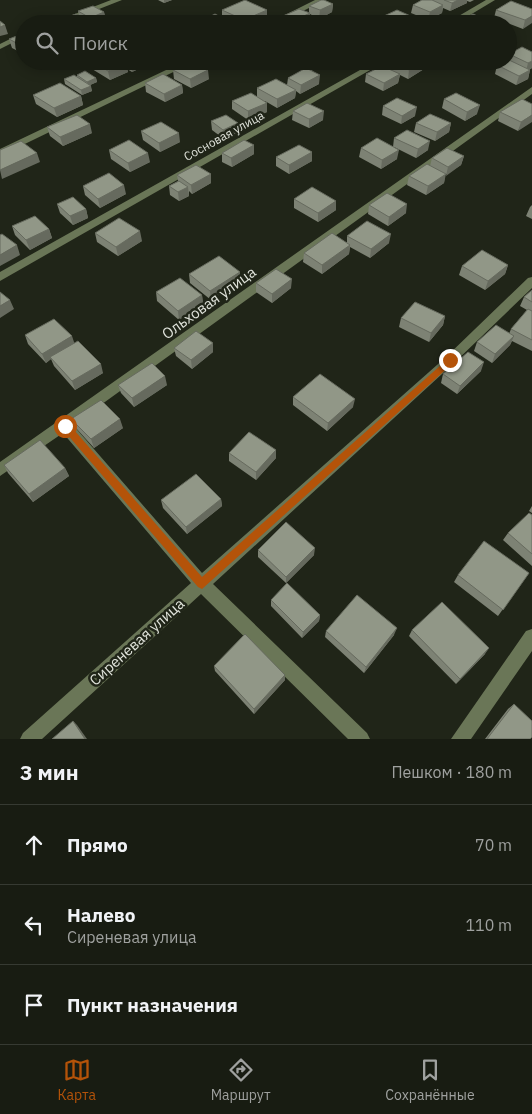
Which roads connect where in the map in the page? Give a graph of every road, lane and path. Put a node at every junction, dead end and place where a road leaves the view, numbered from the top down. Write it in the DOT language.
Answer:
graph roads {
  1 [pos="118,0"];
  2 [pos="321,0"];
  3 [pos="491,0"];
  4 [pos="77,15"];
  5 [pos="290,15"];
  6 [pos="465,15"];
  7 [pos="15,39"];
  8 [pos="0,47"];
  9 [pos="173,70"];
  10 [pos="366,70"];
  11 [pos="532,90"];
  12 [pos="0,152"];
  13 [pos="0,277"];
  14 [pos="532,281"];
  15 [pos="65,426"];
  16 [pos="0,470"];
  17 [pos="202,584"];
  18 [pos="532,637"];
  19 [pos="29,739"];
  20 [pos="361,739"];
  21 [pos="460,739"];
  1 -- 4 [label="street"];
  2 -- 5 [label="street"];
  3 -- 6 [label="street"];
  7 -- 8 [label="street"];
  9 -- 12 [label="street"];
  10 -- 13 [label="street, Сосновая улица"];
  11 -- 15 [label="street, Ольховая улица"];
  14 -- 17 [label="street, Сиреневая улица"];
  15 -- 16 [label="street, Ольховая улица"];
  15 -- 17 [label="street"];
  17 -- 19 [label="street, Сиреневая улица"];
  17 -- 20 [label="street"];
  18 -- 21 [label="street"];
}
